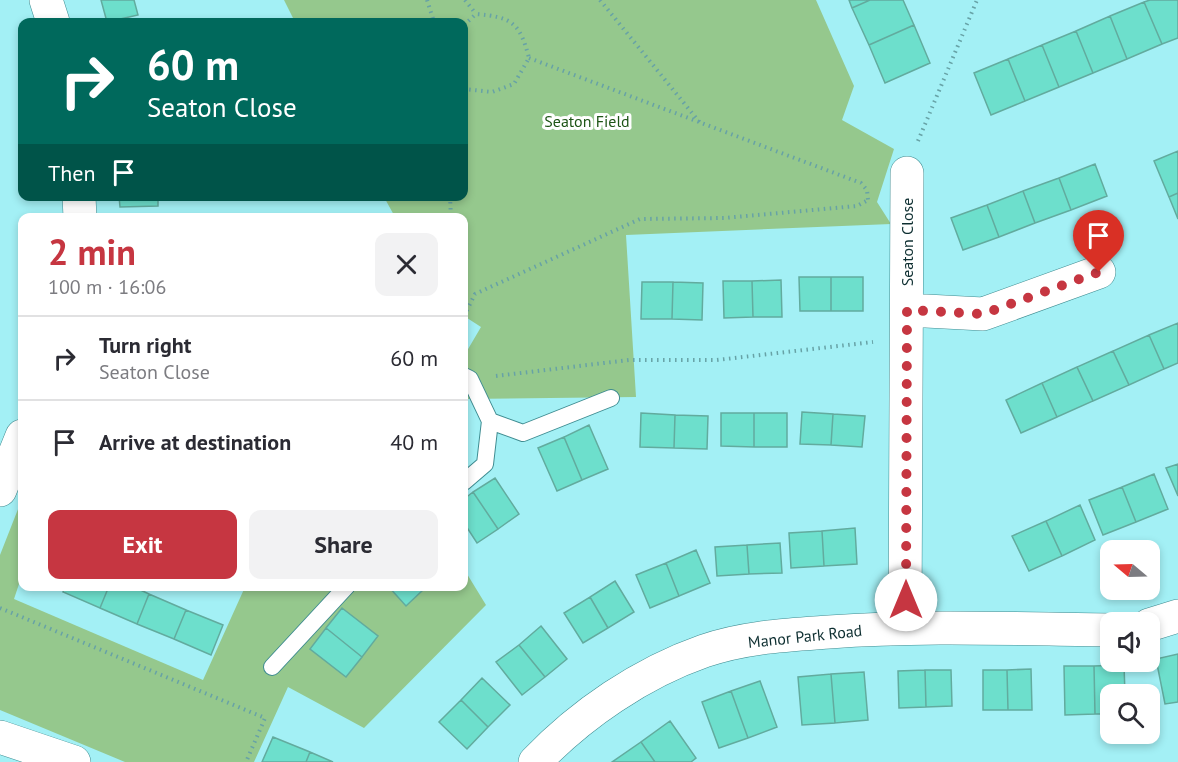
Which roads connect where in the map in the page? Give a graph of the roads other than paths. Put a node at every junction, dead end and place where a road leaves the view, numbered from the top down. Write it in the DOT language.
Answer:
graph roads {
  1 [pos="46,0"];
  2 [pos="51,18"];
  3 [pos="907,186"];
  4 [pos="1099,272"];
  5 [pos="907,310"];
  6 [pos="468,380"];
  7 [pos="611,398"];
  8 [pos="489,421"];
  9 [pos="18,446"];
  10 [pos="468,479"];
  11 [pos="0,490"];
  12 [pos="342,591"];
  13 [pos="1178,616"];
  14 [pos="1160,622"];
  15 [pos="905,626"];
  16 [pos="1100,630"];
  17 [pos="272,667"];
  18 [pos="0,737"];
  19 [pos="74,762"];
  20 [pos="535,762"];
  1 -- 2 [label="street"];
  3 -- 5 [label="street, Seaton Close"];
  4 -- 5 [label="street, Seaton Close"];
  5 -- 15 [label="street, Seaton Close"];
  6 -- 8 [label="lane"];
  7 -- 8 [label="lane"];
  8 -- 10 [label="lane"];
  9 -- 11 [label="street"];
  12 -- 17 [label="lane"];
  13 -- 14 [label="street"];
  15 -- 16 [label="street, Manor Park Road"];
  15 -- 20 [label="street, Manor Park Road"];
  18 -- 19 [label="street"];
}
